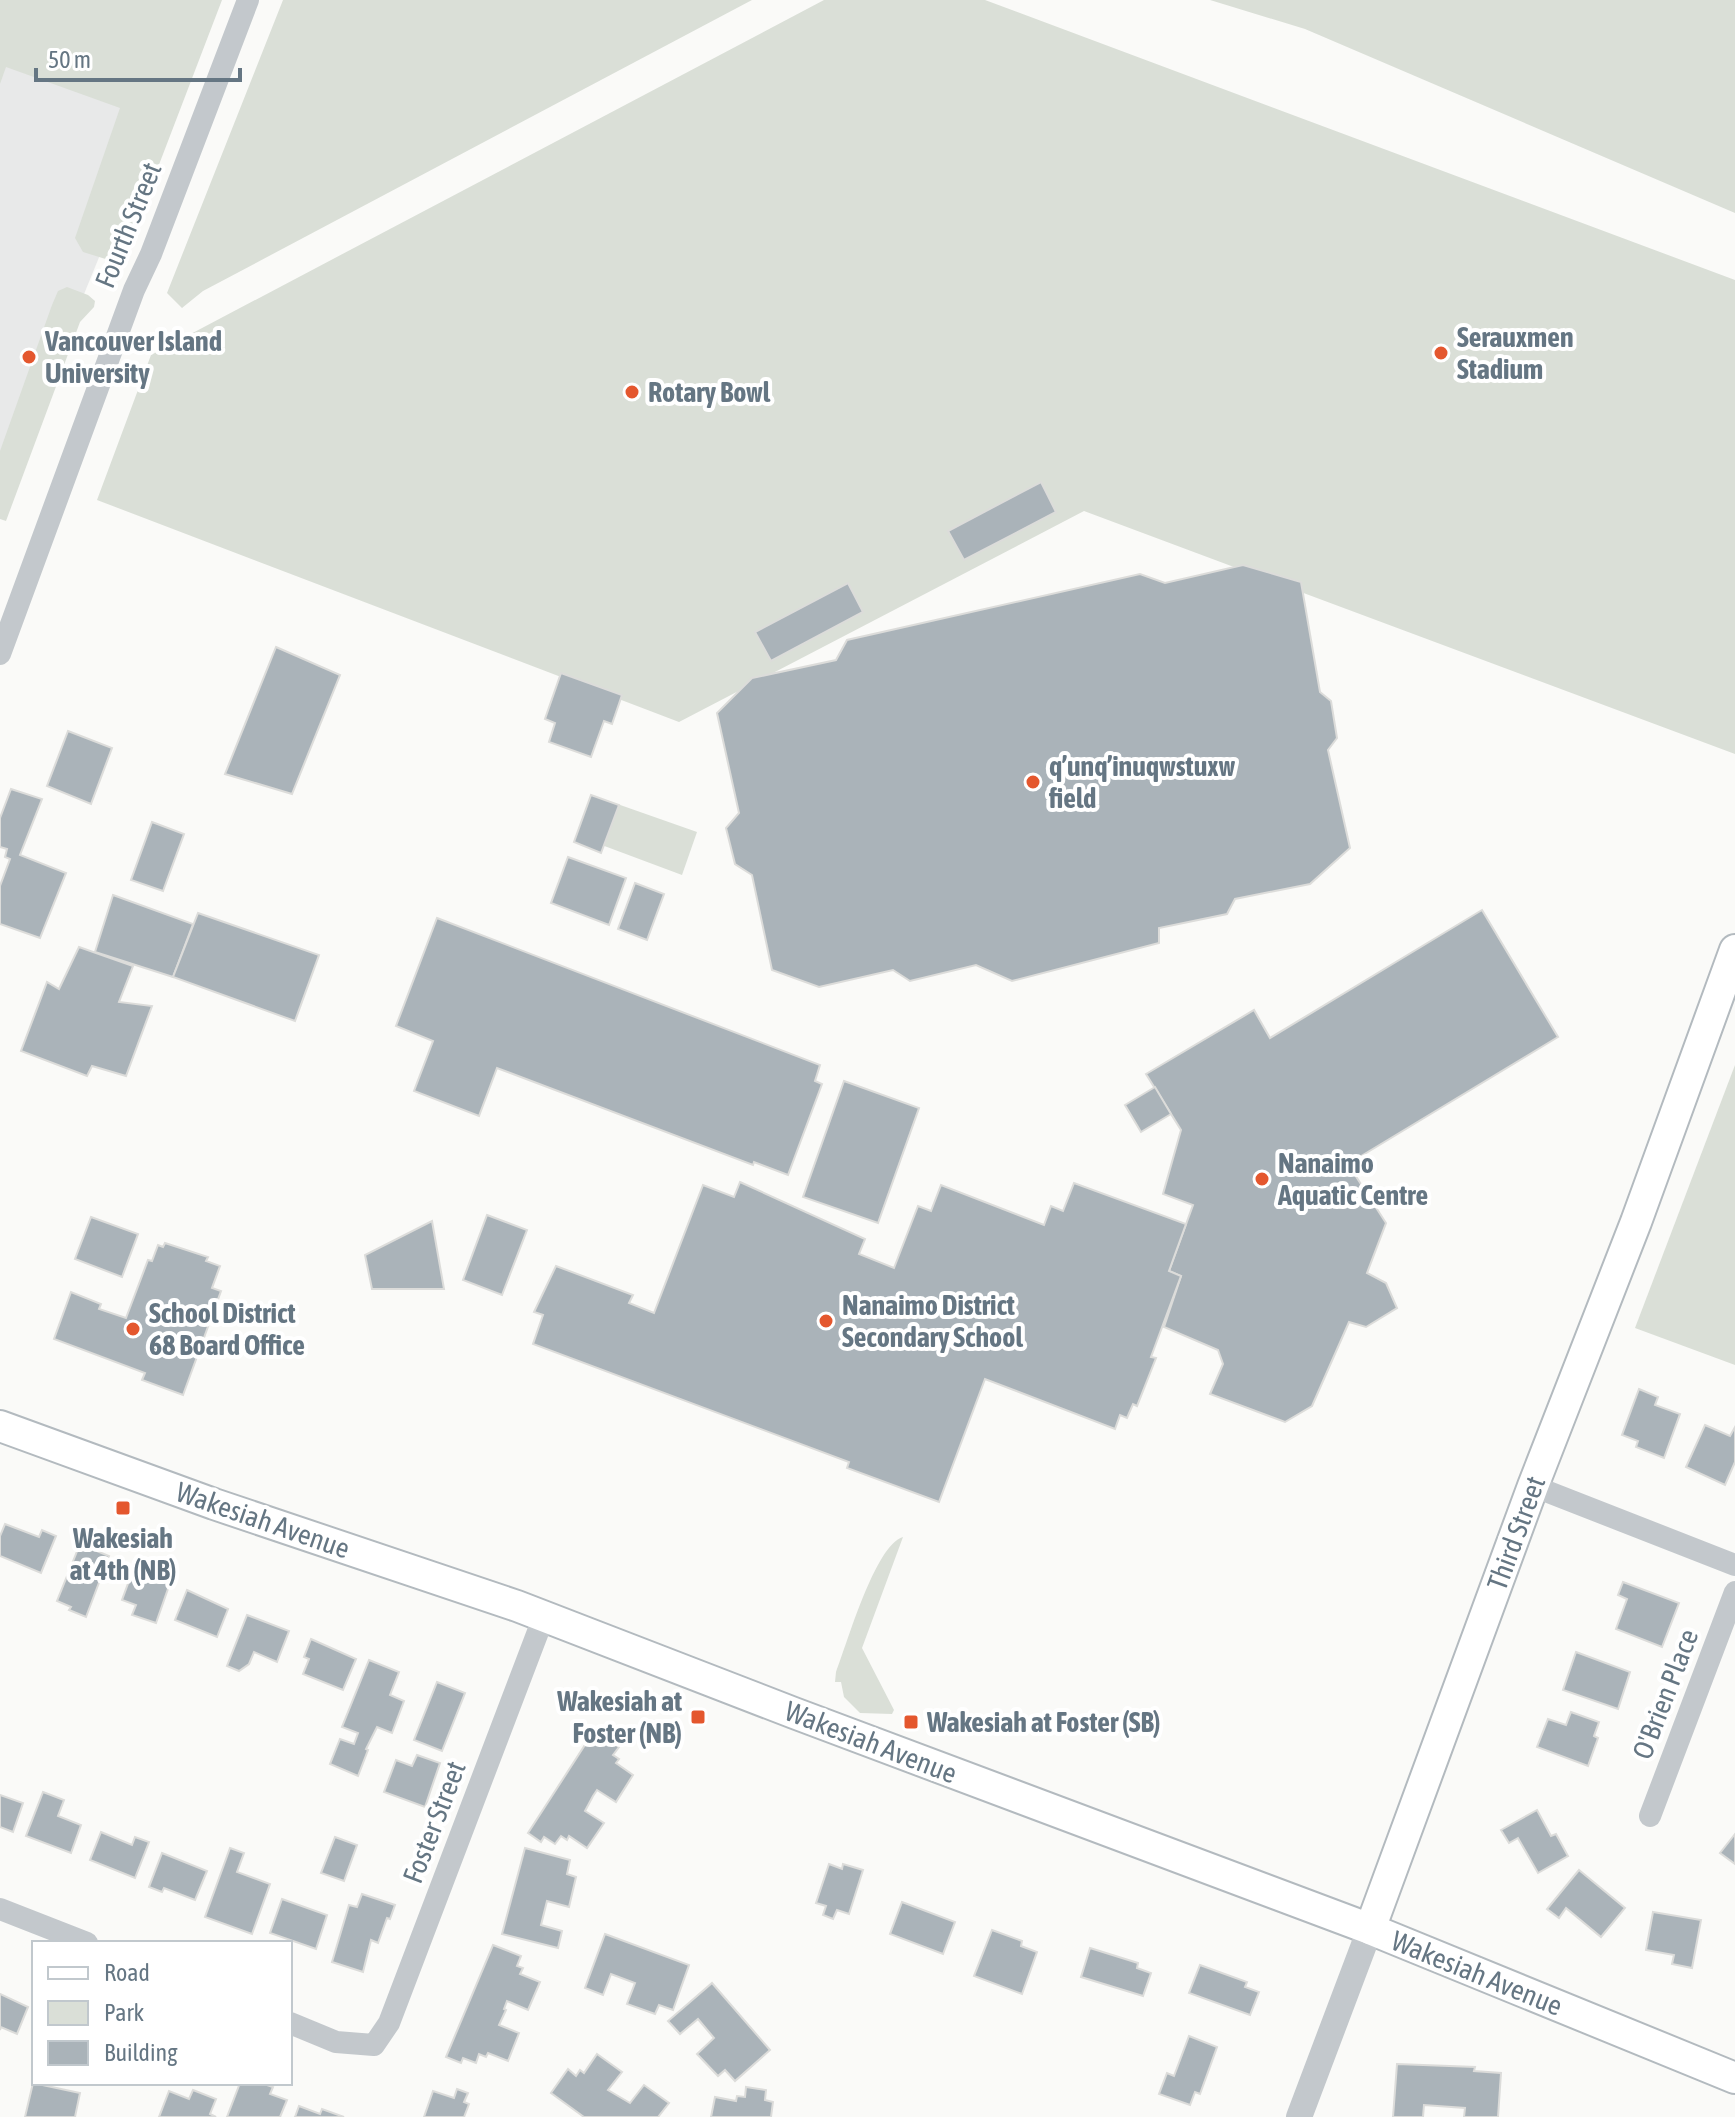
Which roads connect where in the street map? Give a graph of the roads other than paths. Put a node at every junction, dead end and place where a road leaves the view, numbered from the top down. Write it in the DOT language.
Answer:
graph roads {
  1 [pos="248,0"];
  2 [pos="0,654"];
  3 [pos="1735,950"];
  4 [pos="0,1426"];
  5 [pos="1533,1486"];
  6 [pos="1735,1565"];
  7 [pos="1735,1592"];
  8 [pos="544,1616"];
  9 [pos="1650,1816"];
  10 [pos="0,1909"];
  11 [pos="1370,1929"];
  12 [pos="82,1941"];
  13 [pos="292,2024"];
  14 [pos="1735,2078"];
  15 [pos="1299,2117"];
  1 -- 2 [label="street, Fourth Street"];
  3 -- 5 [label="main road, Third Street"];
  4 -- 8 [label="main road, Wakesiah Avenue"];
  5 -- 6 [label="street"];
  5 -- 11 [label="main road, Third Street"];
  7 -- 9 [label="street, O'Brien Place"];
  8 -- 11 [label="main road, Wakesiah Avenue"];
  8 -- 13 [label="street, Foster Street"];
  10 -- 12 [label="street"];
  11 -- 14 [label="main road, Wakesiah Avenue"];
  11 -- 15 [label="street, Third Street"];
}
